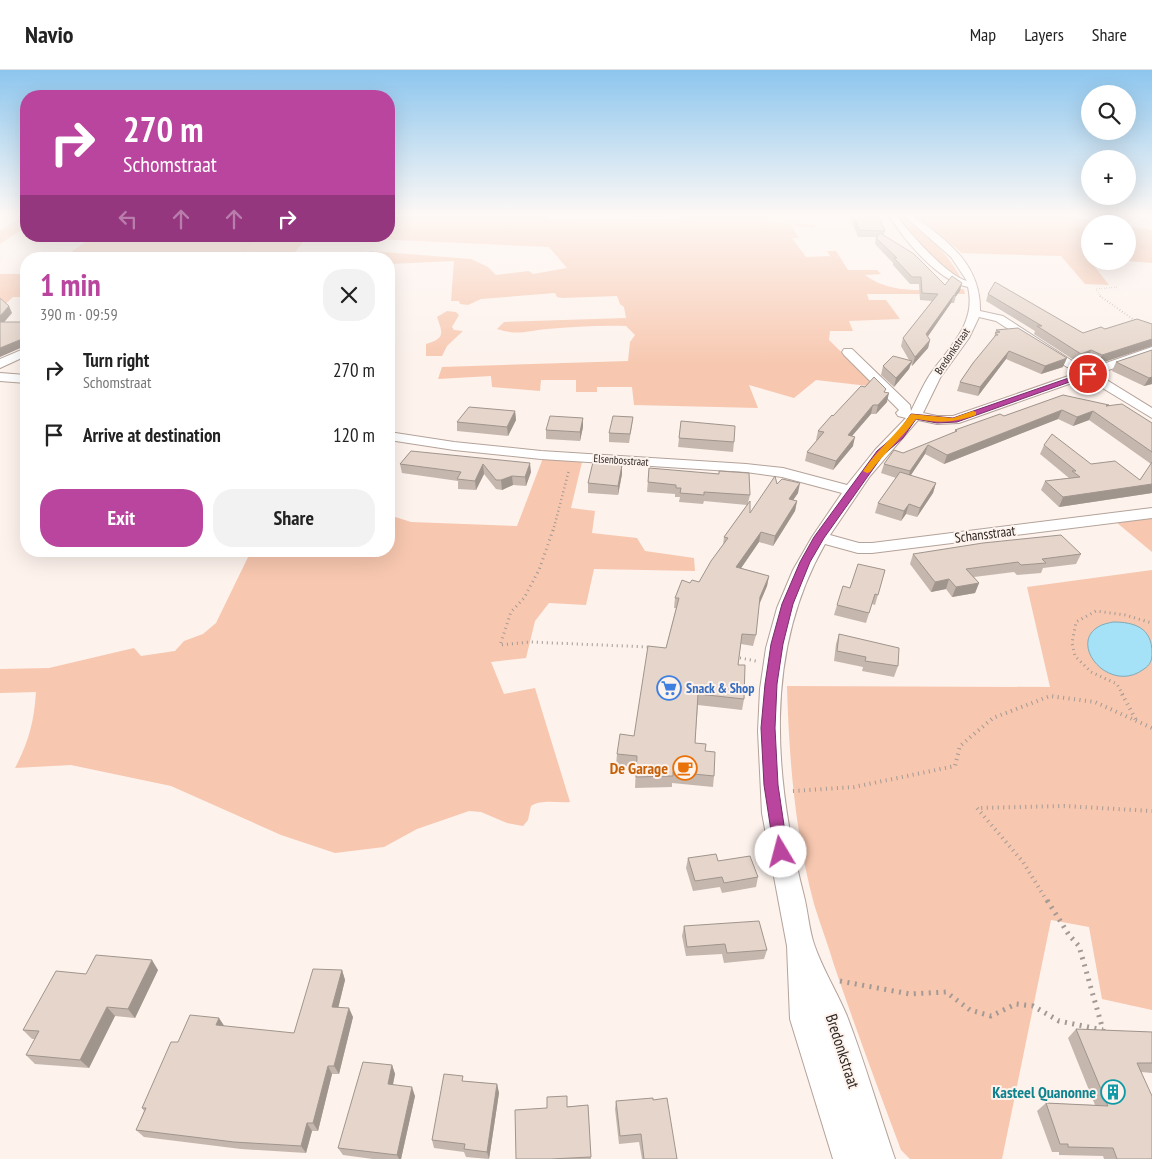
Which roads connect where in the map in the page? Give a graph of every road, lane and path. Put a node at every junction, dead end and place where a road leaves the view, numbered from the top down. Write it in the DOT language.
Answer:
graph roads {
  1 [pos="937,265"];
  2 [pos="963,265"];
  3 [pos="973,284"];
  4 [pos="1118,287"];
  5 [pos="974,313"];
  6 [pos="1138,322"];
  7 [pos="1152,351"];
  8 [pos="848,352"];
  9 [pos="20,355"];
  10 [pos="0,364"];
  11 [pos="1071,364"];
  12 [pos="1088,374"];
  13 [pos="0,377"];
  14 [pos="20,379"];
  15 [pos="933,380"];
  16 [pos="907,412"];
  17 [pos="1152,414"];
  18 [pos="395,437"];
  19 [pos="880,453"];
  20 [pos="573,457"];
  21 [pos="852,491"];
  22 [pos="1152,513"];
  23 [pos="820,537"];
  24 [pos="1152,623"];
  25 [pos="654,648"];
  26 [pos="733,657"];
  27 [pos="774,664"];
  28 [pos="1136,720"];
  29 [pos="1152,728"];
  30 [pos="772,790"];
  31 [pos="1152,811"];
  32 [pos="801,945"];
  33 [pos="815,977"];
  34 [pos="849,1159"];
  35 [pos="879,1159"];
  1 -- 3 [label="street"];
  2 -- 3 [label="street"];
  3 -- 5 [label="street, Bredonkstraat"];
  4 -- 6 [label="path"];
  5 -- 11 [label="street"];
  5 -- 15 [label="street, Bredonkstraat"];
  7 -- 12 [label="street"];
  8 -- 16 [label="street"];
  9 -- 10 [label="street"];
  12 -- 16 [label="street"];
  12 -- 17 [label="street"];
  13 -- 14 [label="street"];
  15 -- 16 [label="street, Bredonkstraat"];
  16 -- 19 [label="street, Bredonkstraat"];
  18 -- 20 [label="street, Elsenbosstraat"];
  19 -- 21 [label="street, Bredonkstraat"];
  20 -- 21 [label="street, Elsenbosstraat"];
  20 -- 25 [label="path"];
  21 -- 23 [label="street, Bredonkstraat"];
  22 -- 23 [label="street, Schansstraat"];
  23 -- 27 [label="street, Bredonkstraat"];
  24 -- 28 [label="path"];
  26 -- 27 [label="path"];
  27 -- 30 [label="street, Bredonkstraat"];
  28 -- 29 [label="path"];
  28 -- 30 [label="path"];
  30 -- 32 [label="street, Bredonkstraat"];
  31 -- 33 [label="path"];
  32 -- 33 [label="street, Bredonkstraat"];
  32 -- 34 [label="street, Bredonkstraat"];
  33 -- 35 [label="street, Bredonkstraat"];
}
